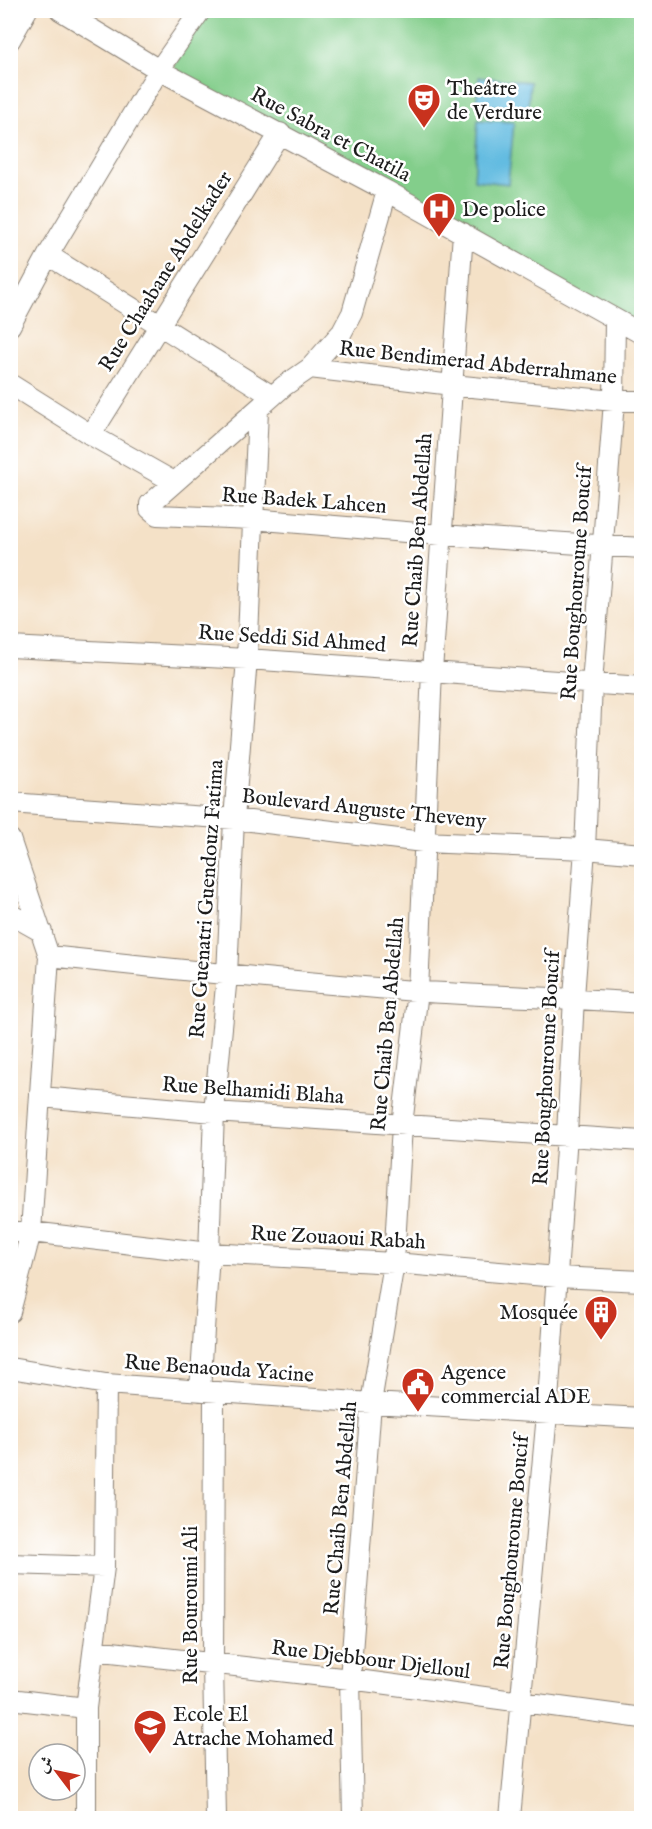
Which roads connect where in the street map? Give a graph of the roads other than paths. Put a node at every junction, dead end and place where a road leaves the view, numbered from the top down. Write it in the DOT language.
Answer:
graph roads {
  1 [pos="27,10"];
  2 [pos="60,10"];
  3 [pos="201,11"];
  4 [pos="10,40"];
  5 [pos="159,70"];
  6 [pos="280,133"];
  7 [pos="387,191"];
  8 [pos="463,233"];
  9 [pos="48,255"];
  10 [pos="615,319"];
  11 [pos="159,324"];
  12 [pos="10,326"];
  13 [pos="642,334"];
  14 [pos="310,368"];
  15 [pos="10,384"];
  16 [pos="452,385"];
  17 [pos="272,396"];
  18 [pos="614,400"];
  19 [pos="642,401"];
  20 [pos="258,410"];
  21 [pos="91,435"];
  22 [pos="174,482"];
  23 [pos="252,519"];
  24 [pos="441,535"];
  25 [pos="602,545"];
  26 [pos="642,548"];
  27 [pos="10,647"];
  28 [pos="247,659"];
  29 [pos="432,671"];
  30 [pos="592,684"];
  31 [pos="642,687"];
  32 [pos="10,803"];
  33 [pos="234,819"];
  34 [pos="10,839"];
  35 [pos="423,842"];
  36 [pos="585,849"];
  37 [pos="642,854"];
  38 [pos="10,914"];
  39 [pos="42,932"];
  40 [pos="49,956"];
  41 [pos="227,975"];
  42 [pos="418,991"];
  43 [pos="574,997"];
  44 [pos="642,1003"];
  45 [pos="41,1097"];
  46 [pos="214,1112"];
  47 [pos="402,1125"];
  48 [pos="567,1135"];
  49 [pos="642,1141"];
  50 [pos="10,1232"];
  51 [pos="31,1233"];
  52 [pos="209,1253"];
  53 [pos="394,1263"];
  54 [pos="557,1277"];
  55 [pos="642,1281"];
  56 [pos="10,1312"];
  57 [pos="10,1368"];
  58 [pos="106,1384"];
  59 [pos="207,1391"];
  60 [pos="371,1403"];
  61 [pos="547,1414"];
  62 [pos="642,1418"];
  63 [pos="10,1564"];
  64 [pos="104,1567"];
  65 [pos="94,1650"];
  66 [pos="213,1665"];
  67 [pos="350,1679"];
  68 [pos="10,1699"];
  69 [pos="521,1702"];
  70 [pos="86,1708"];
  71 [pos="642,1718"];
  72 [pos="86,1818"];
  73 [pos="216,1818"];
  74 [pos="353,1818"];
  75 [pos="510,1818"];
  1 -- 4 [label="street"];
  2 -- 5 [label="street, Rue Sabra et Chatila"];
  3 -- 5 [label="street"];
  5 -- 6 [label="street, Rue Sabra et Chatila"];
  5 -- 9 [label="street"];
  6 -- 7 [label="street, Rue Sabra et Chatila"];
  6 -- 11 [label="street, Rue Chaabane Abdelkader"];
  7 -- 8 [label="street, Rue Sabra et Chatila"];
  7 -- 14 [label="street"];
  8 -- 10 [label="street, Rue Sabra et Chatila"];
  8 -- 16 [label="street, Rue Chaib Ben Abdellah"];
  9 -- 11 [label="street"];
  9 -- 12 [label="street"];
  10 -- 13 [label="street, Rue Sabra et Chatila"];
  10 -- 18 [label="street, Rue Boughouroune Boucif"];
  11 -- 17 [label="street"];
  11 -- 21 [label="street, Rue Chaabane Abdelkader"];
  14 -- 16 [label="street, Rue Bendimerad Abderrahmane"];
  14 -- 17 [label="street"];
  15 -- 21 [label="street"];
  16 -- 18 [label="street, Rue Bendimerad Abderrahmane"];
  16 -- 24 [label="street, Rue Chaib Ben Abdellah"];
  17 -- 20 [label="street"];
  18 -- 19 [label="street, Rue Bendimerad Abderrahmane"];
  18 -- 25 [label="street, Rue Boughouroune Boucif"];
  20 -- 22 [label="street"];
  20 -- 23 [label="street, Rue Guenatri Guendouz Fatima"];
  21 -- 22 [label="street"];
  22 -- 23 [label="street, Rue Badek Lahcen"];
  23 -- 24 [label="street, Rue Badek Lahcen"];
  23 -- 28 [label="street, Rue Guenatri Guendouz Fatima"];
  24 -- 25 [label="street, Rue Badek Lahcen"];
  24 -- 29 [label="street, Rue Chaib Ben Abdellah"];
  25 -- 26 [label="street, Rue Badek Lahcen"];
  25 -- 30 [label="street, Rue Boughouroune Boucif"];
  27 -- 28 [label="street, Rue Seddi Sid Ahmed"];
  28 -- 29 [label="street, Rue Seddi Sid Ahmed"];
  28 -- 33 [label="street, Rue Guenatri Guendouz Fatima"];
  29 -- 30 [label="street, Rue Seddi Sid Ahmed"];
  29 -- 35 [label="street, Rue Chaib Ben Abdellah"];
  30 -- 31 [label="street, Rue Seddi Sid Ahmed"];
  30 -- 36 [label="street, Rue Boughouroune Boucif"];
  32 -- 33 [label="street, Boulevard Auguste Theveny"];
  33 -- 35 [label="street, Boulevard Auguste Theveny"];
  33 -- 41 [label="street, Rue Guenatri Guendouz Fatima"];
  34 -- 39 [label="street"];
  35 -- 36 [label="street, Boulevard Auguste Theveny"];
  35 -- 42 [label="street, Rue Chaib Ben Abdellah"];
  36 -- 37 [label="street, Boulevard Auguste Theveny"];
  36 -- 43 [label="street, Rue Boughouroune Boucif"];
  38 -- 39 [label="street"];
  39 -- 40 [label="street"];
  40 -- 41 [label="street"];
  40 -- 45 [label="street"];
  41 -- 42 [label="street"];
  41 -- 46 [label="street, Rue Guenatri Guendouz Fatima"];
  42 -- 43 [label="street"];
  42 -- 47 [label="street, Rue Chaib Ben Abdellah"];
  43 -- 44 [label="street"];
  43 -- 48 [label="street, Rue Boughouroune Boucif"];
  45 -- 46 [label="street, Rue Belhamidi Blaha"];
  45 -- 51 [label="street"];
  46 -- 47 [label="street, Rue Belhamidi Blaha"];
  46 -- 52 [label="street, Rue Guenatri Guendouz Fatima"];
  47 -- 48 [label="street, Rue Belhamidi Blaha"];
  47 -- 53 [label="street, Rue Chaib Ben Abdellah"];
  48 -- 49 [label="street, Rue Belhamidi Blaha"];
  48 -- 54 [label="street, Rue Boughouroune Boucif"];
  50 -- 51 [label="street, Rue Zouaoui Rabah"];
  51 -- 52 [label="street, Rue Zouaoui Rabah"];
  51 -- 56 [label="street"];
  52 -- 53 [label="street, Rue Zouaoui Rabah"];
  52 -- 59 [label="street, Rue Guenatri Guendouz Fatima"];
  53 -- 54 [label="street, Rue Zouaoui Rabah"];
  53 -- 60 [label="street, Rue Chaib Ben Abdellah"];
  54 -- 55 [label="street, Rue Zouaoui Rabah"];
  54 -- 61 [label="street, Rue Boughouroune Boucif"];
  57 -- 58 [label="street, Rue Benaouda Yacine"];
  58 -- 59 [label="street, Rue Benaouda Yacine"];
  58 -- 64 [label="street"];
  59 -- 60 [label="street, Rue Benaouda Yacine"];
  59 -- 66 [label="street, Rue Bouroumi Ali"];
  60 -- 61 [label="street, Rue Benaouda Yacine"];
  60 -- 67 [label="street, Rue Chaib Ben Abdellah"];
  61 -- 62 [label="street, Rue Benaouda Yacine"];
  61 -- 69 [label="street, Rue Boughouroune Boucif"];
  63 -- 64 [label="street"];
  64 -- 65 [label="street"];
  65 -- 66 [label="street, Rue Djebbour Djelloul"];
  65 -- 70 [label="street"];
  66 -- 67 [label="street, Rue Djebbour Djelloul"];
  66 -- 73 [label="street, Rue Bouroumi Ali"];
  67 -- 69 [label="street, Rue Djebbour Djelloul"];
  67 -- 74 [label="street, Rue Chaib Ben Abdellah"];
  68 -- 70 [label="street"];
  69 -- 71 [label="street, Rue Djebbour Djelloul"];
  69 -- 75 [label="street, Rue Boughouroune Boucif"];
  70 -- 72 [label="street"];
}
